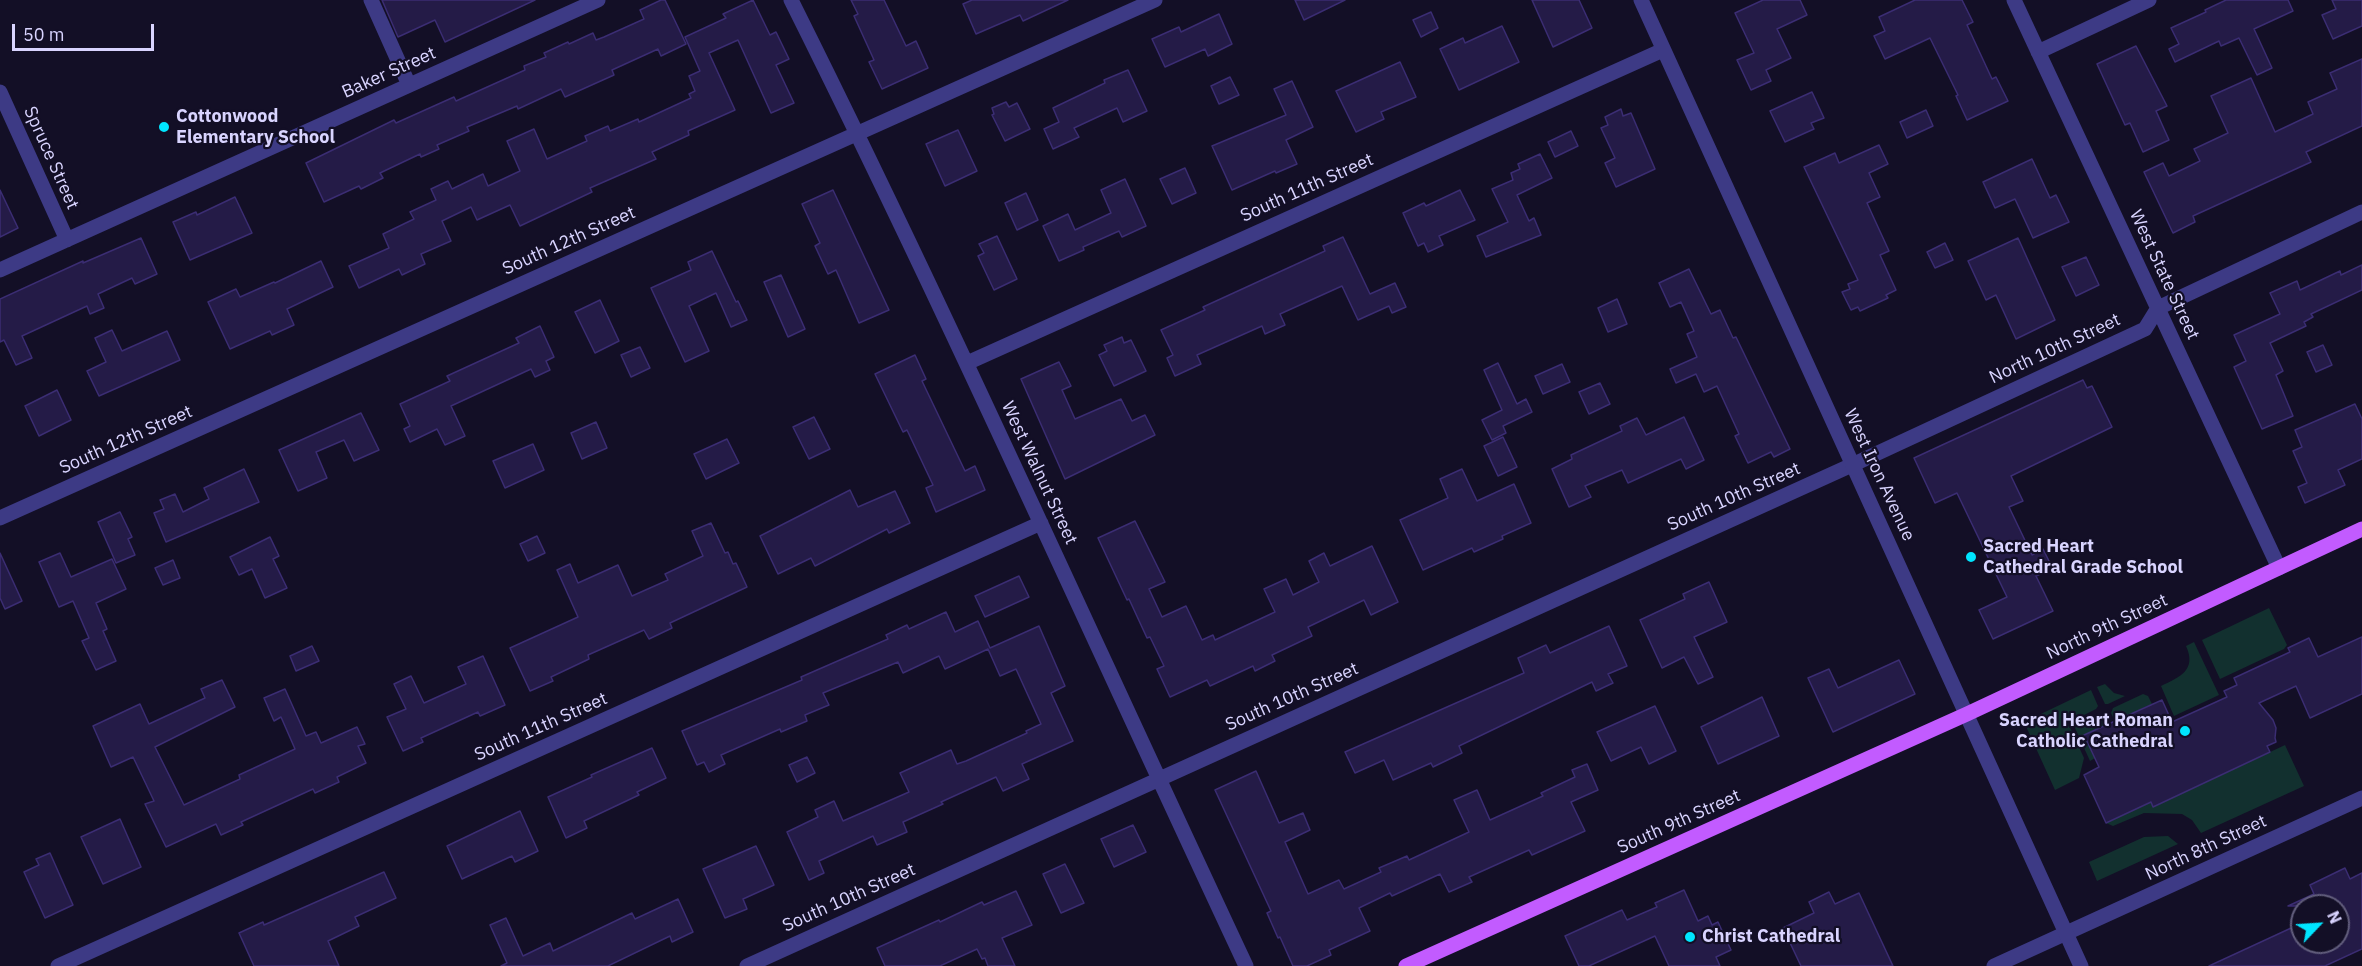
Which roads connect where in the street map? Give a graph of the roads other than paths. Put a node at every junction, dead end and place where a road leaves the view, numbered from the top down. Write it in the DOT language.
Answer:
graph roads {
  1 [pos="371,0"];
  2 [pos="598,0"];
  3 [pos="791,0"];
  4 [pos="1155,0"];
  5 [pos="1641,0"];
  6 [pos="2014,0"];
  7 [pos="2149,0"];
  8 [pos="1663,50"];
  9 [pos="2038,52"];
  10 [pos="410,85"];
  11 [pos="0,92"];
  12 [pos="857,133"];
  13 [pos="2362,212"];
  14 [pos="67,240"];
  15 [pos="0,270"];
  16 [pos="2158,308"];
  17 [pos="967,363"];
  18 [pos="1852,465"];
  19 [pos="0,518"];
  20 [pos="1041,523"];
  21 [pos="2362,529"];
  22 [pos="2279,568"];
  23 [pos="1967,714"];
  24 [pos="1158,779"];
  25 [pos="2362,798"];
  26 [pos="2066,934"];
  27 [pos="58,966"];
  28 [pos="747,966"];
  29 [pos="1246,966"];
  30 [pos="1406,966"];
  31 [pos="1994,966"];
  32 [pos="2081,966"];
  1 -- 10 [label="street"];
  2 -- 10 [label="street, Baker Street"];
  3 -- 12 [label="street, West Walnut Street"];
  4 -- 12 [label="street, South 12th Street"];
  5 -- 8 [label="street, West Iron Avenue"];
  6 -- 9 [label="street, West State Street"];
  7 -- 9 [label="street"];
  8 -- 17 [label="street, South 11th Street"];
  8 -- 18 [label="street, West Iron Avenue"];
  9 -- 16 [label="street, West State Street"];
  10 -- 14 [label="street, Baker Street"];
  11 -- 14 [label="street, Spruce Street"];
  12 -- 17 [label="street, West Walnut Street"];
  12 -- 19 [label="street, South 12th Street"];
  13 -- 16 [label="street, North 10th Street"];
  14 -- 15 [label="street, Baker Street"];
  16 -- 18 [label="street, North 10th Street"];
  16 -- 22 [label="street, West State Street"];
  17 -- 20 [label="street, West Walnut Street"];
  18 -- 23 [label="street, West Iron Avenue"];
  18 -- 24 [label="street, South 10th Street"];
  20 -- 24 [label="street, West Walnut Street"];
  20 -- 27 [label="street, South 11th Street"];
  21 -- 22 [label="main road, North 9th Street"];
  22 -- 23 [label="main road, North 9th Street"];
  23 -- 26 [label="street, West Iron Avenue"];
  23 -- 30 [label="main road, South 9th Street"];
  24 -- 28 [label="street, South 10th Street"];
  24 -- 29 [label="street, West Walnut Street"];
  25 -- 26 [label="street, North 8th Street"];
  26 -- 31 [label="street, North 8th Street"];
  26 -- 32 [label="street, West Iron Avenue"];
}
